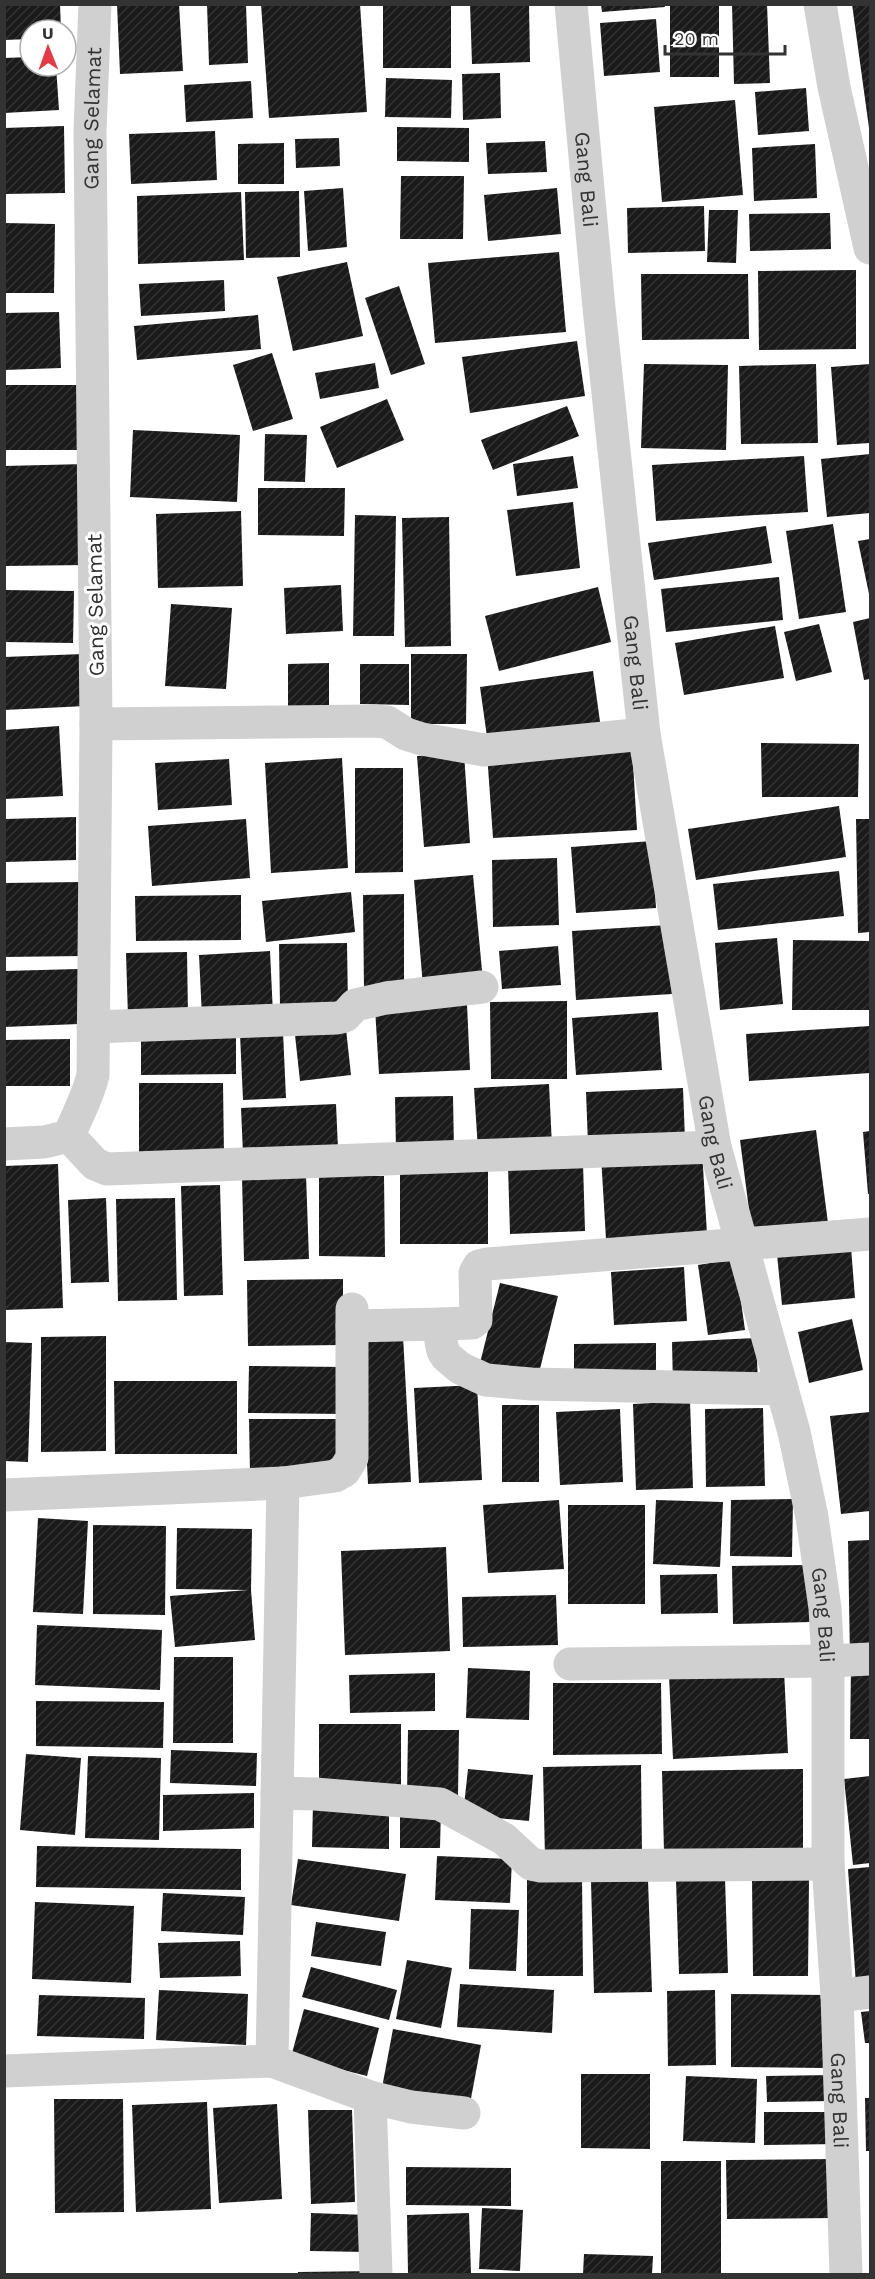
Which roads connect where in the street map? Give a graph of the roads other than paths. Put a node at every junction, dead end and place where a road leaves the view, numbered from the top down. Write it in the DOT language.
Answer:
graph roads {
  1 [pos="95,4"];
  2 [pos="571,4"];
  3 [pos="820,4"];
  4 [pos="870,248"];
  5 [pos="96,724"];
  6 [pos="644,734"];
  7 [pos="482,987"];
  8 [pos="93,1027"];
  9 [pos="69,1136"];
  10 [pos="4,1144"];
  11 [pos="715,1147"];
  12 [pos="870,1234"];
  13 [pos="742,1246"];
  14 [pos="442,1324"];
  15 [pos="782,1389"];
  16 [pos="282,1483"];
  17 [pos="4,1495"];
  18 [pos="870,1659"];
  19 [pos="828,1661"];
  20 [pos="570,1664"];
  21 [pos="277,1793"];
  22 [pos="828,1864"];
  23 [pos="870,1992"];
  24 [pos="837,1996"];
  25 [pos="272,2061"];
  26 [pos="4,2071"];
  27 [pos="370,2097"];
  28 [pos="464,2113"];
  29 [pos="376,2274"];
  30 [pos="846,2274"];
  1 -- 5 [label="street, Gang Selamat"];
  2 -- 6 [label="street, Gang Bali"];
  3 -- 4 [label="street"];
  5 -- 6 [label="street"];
  5 -- 8 [label="street, Gang Selamat"];
  6 -- 11 [label="street, Gang Bali"];
  7 -- 8 [label="street"];
  8 -- 9 [label="street, Gang Selamat"];
  9 -- 10 [label="street"];
  9 -- 11 [label="street"];
  11 -- 13 [label="street, Gang Bali"];
  12 -- 13 [label="street"];
  13 -- 14 [label="street"];
  13 -- 15 [label="street, Gang Bali"];
  14 -- 15 [label="street"];
  14 -- 16 [label="street"];
  15 -- 19 [label="street, Gang Bali"];
  16 -- 17 [label="street"];
  16 -- 21 [label="street"];
  18 -- 19 [label="street"];
  19 -- 20 [label="street"];
  19 -- 22 [label="street, Gang Bali"];
  21 -- 22 [label="street"];
  21 -- 25 [label="street"];
  22 -- 24 [label="street, Gang Bali"];
  23 -- 24 [label="street"];
  24 -- 30 [label="street, Gang Bali"];
  25 -- 26 [label="street"];
  25 -- 27 [label="street"];
  27 -- 28 [label="street"];
  27 -- 29 [label="street"];
}
